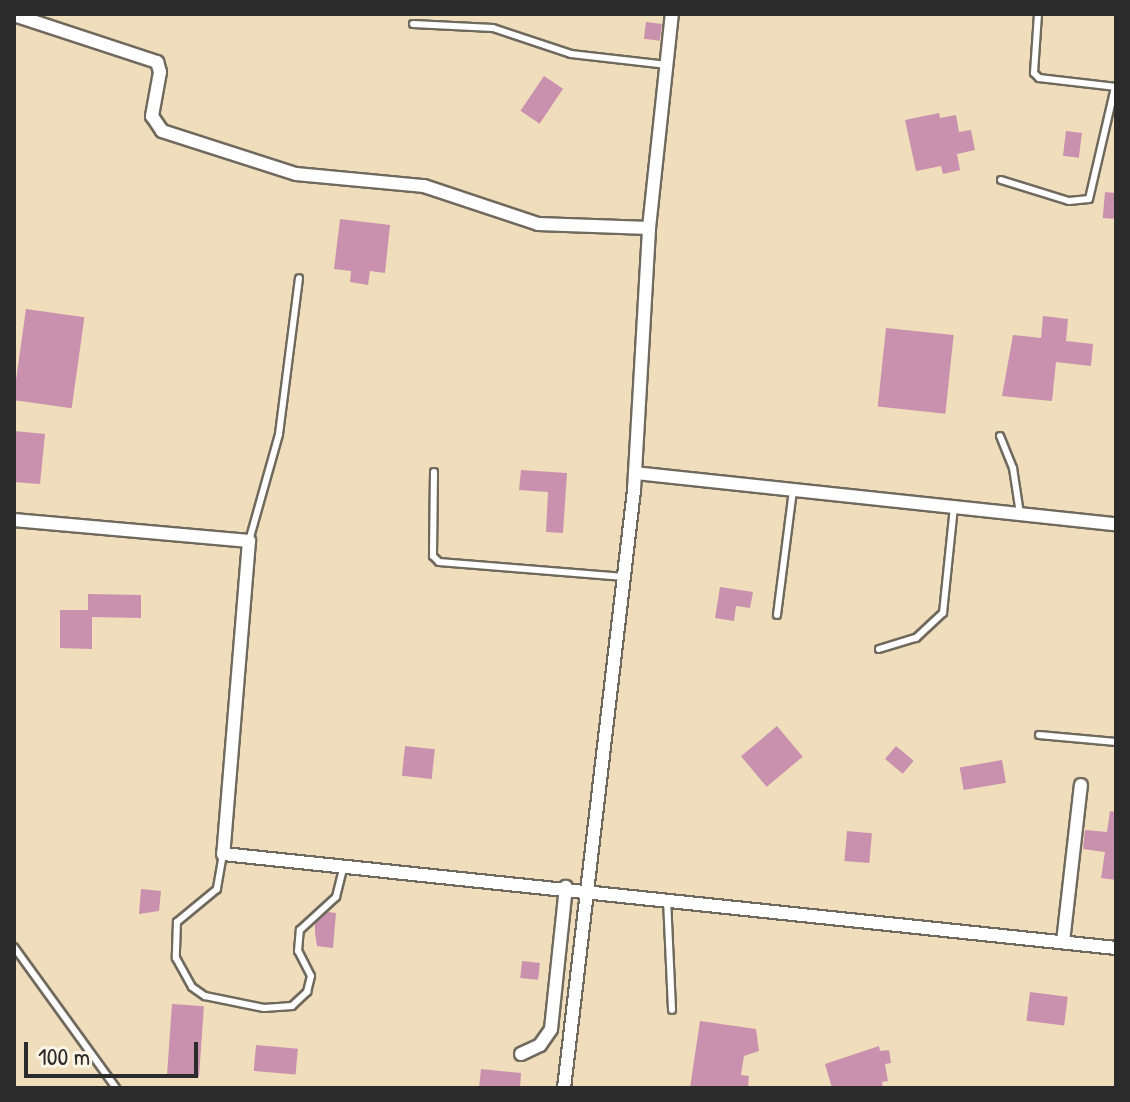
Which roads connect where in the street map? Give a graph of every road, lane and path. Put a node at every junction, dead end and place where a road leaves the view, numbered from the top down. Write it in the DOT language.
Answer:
graph roads {
  1 [pos="672,14"];
  2 [pos="1038,14"];
  3 [pos="14,15"];
  4 [pos="413,24"];
  5 [pos="667,65"];
  6 [pos="1116,87"];
  7 [pos="1001,180"];
  8 [pos="649,228"];
  9 [pos="299,278"];
  10 [pos="1000,436"];
  11 [pos="434,472"];
  12 [pos="635,473"];
  13 [pos="793,490"];
  14 [pos="954,507"];
  15 [pos="1020,514"];
  16 [pos="14,520"];
  17 [pos="1116,524"];
  18 [pos="249,541"];
  19 [pos="624,577"];
  20 [pos="777,615"];
  21 [pos="879,649"];
  22 [pos="1039,735"];
  23 [pos="1116,742"];
  24 [pos="1081,785"];
  25 [pos="223,854"];
  26 [pos="344,865"];
  27 [pos="566,887"];
  28 [pos="588,890"];
  29 [pos="667,899"];
  30 [pos="1063,942"];
  31 [pos="14,947"];
  32 [pos="1116,948"];
  33 [pos="672,1010"];
  34 [pos="521,1054"];
  35 [pos="116,1088"];
  36 [pos="564,1088"];
  1 -- 5 [label="street"];
  2 -- 6 [label="lane"];
  3 -- 8 [label="street"];
  4 -- 5 [label="lane"];
  5 -- 8 [label="street"];
  6 -- 7 [label="lane"];
  8 -- 12 [label="street"];
  9 -- 18 [label="lane"];
  10 -- 15 [label="lane"];
  11 -- 19 [label="lane"];
  12 -- 13 [label="street"];
  12 -- 19 [label="street"];
  13 -- 14 [label="street"];
  13 -- 20 [label="lane"];
  14 -- 15 [label="street"];
  14 -- 21 [label="lane"];
  15 -- 17 [label="street"];
  16 -- 18 [label="street"];
  18 -- 25 [label="street"];
  19 -- 28 [label="street"];
  22 -- 23 [label="lane"];
  24 -- 30 [label="street"];
  25 -- 26 [label="street"];
  25 -- 26 [label="lane"];
  26 -- 27 [label="street"];
  27 -- 28 [label="street"];
  27 -- 34 [label="street"];
  28 -- 29 [label="street"];
  28 -- 36 [label="street"];
  29 -- 30 [label="street"];
  29 -- 33 [label="lane"];
  30 -- 32 [label="street"];
  31 -- 35 [label="lane"];
}
